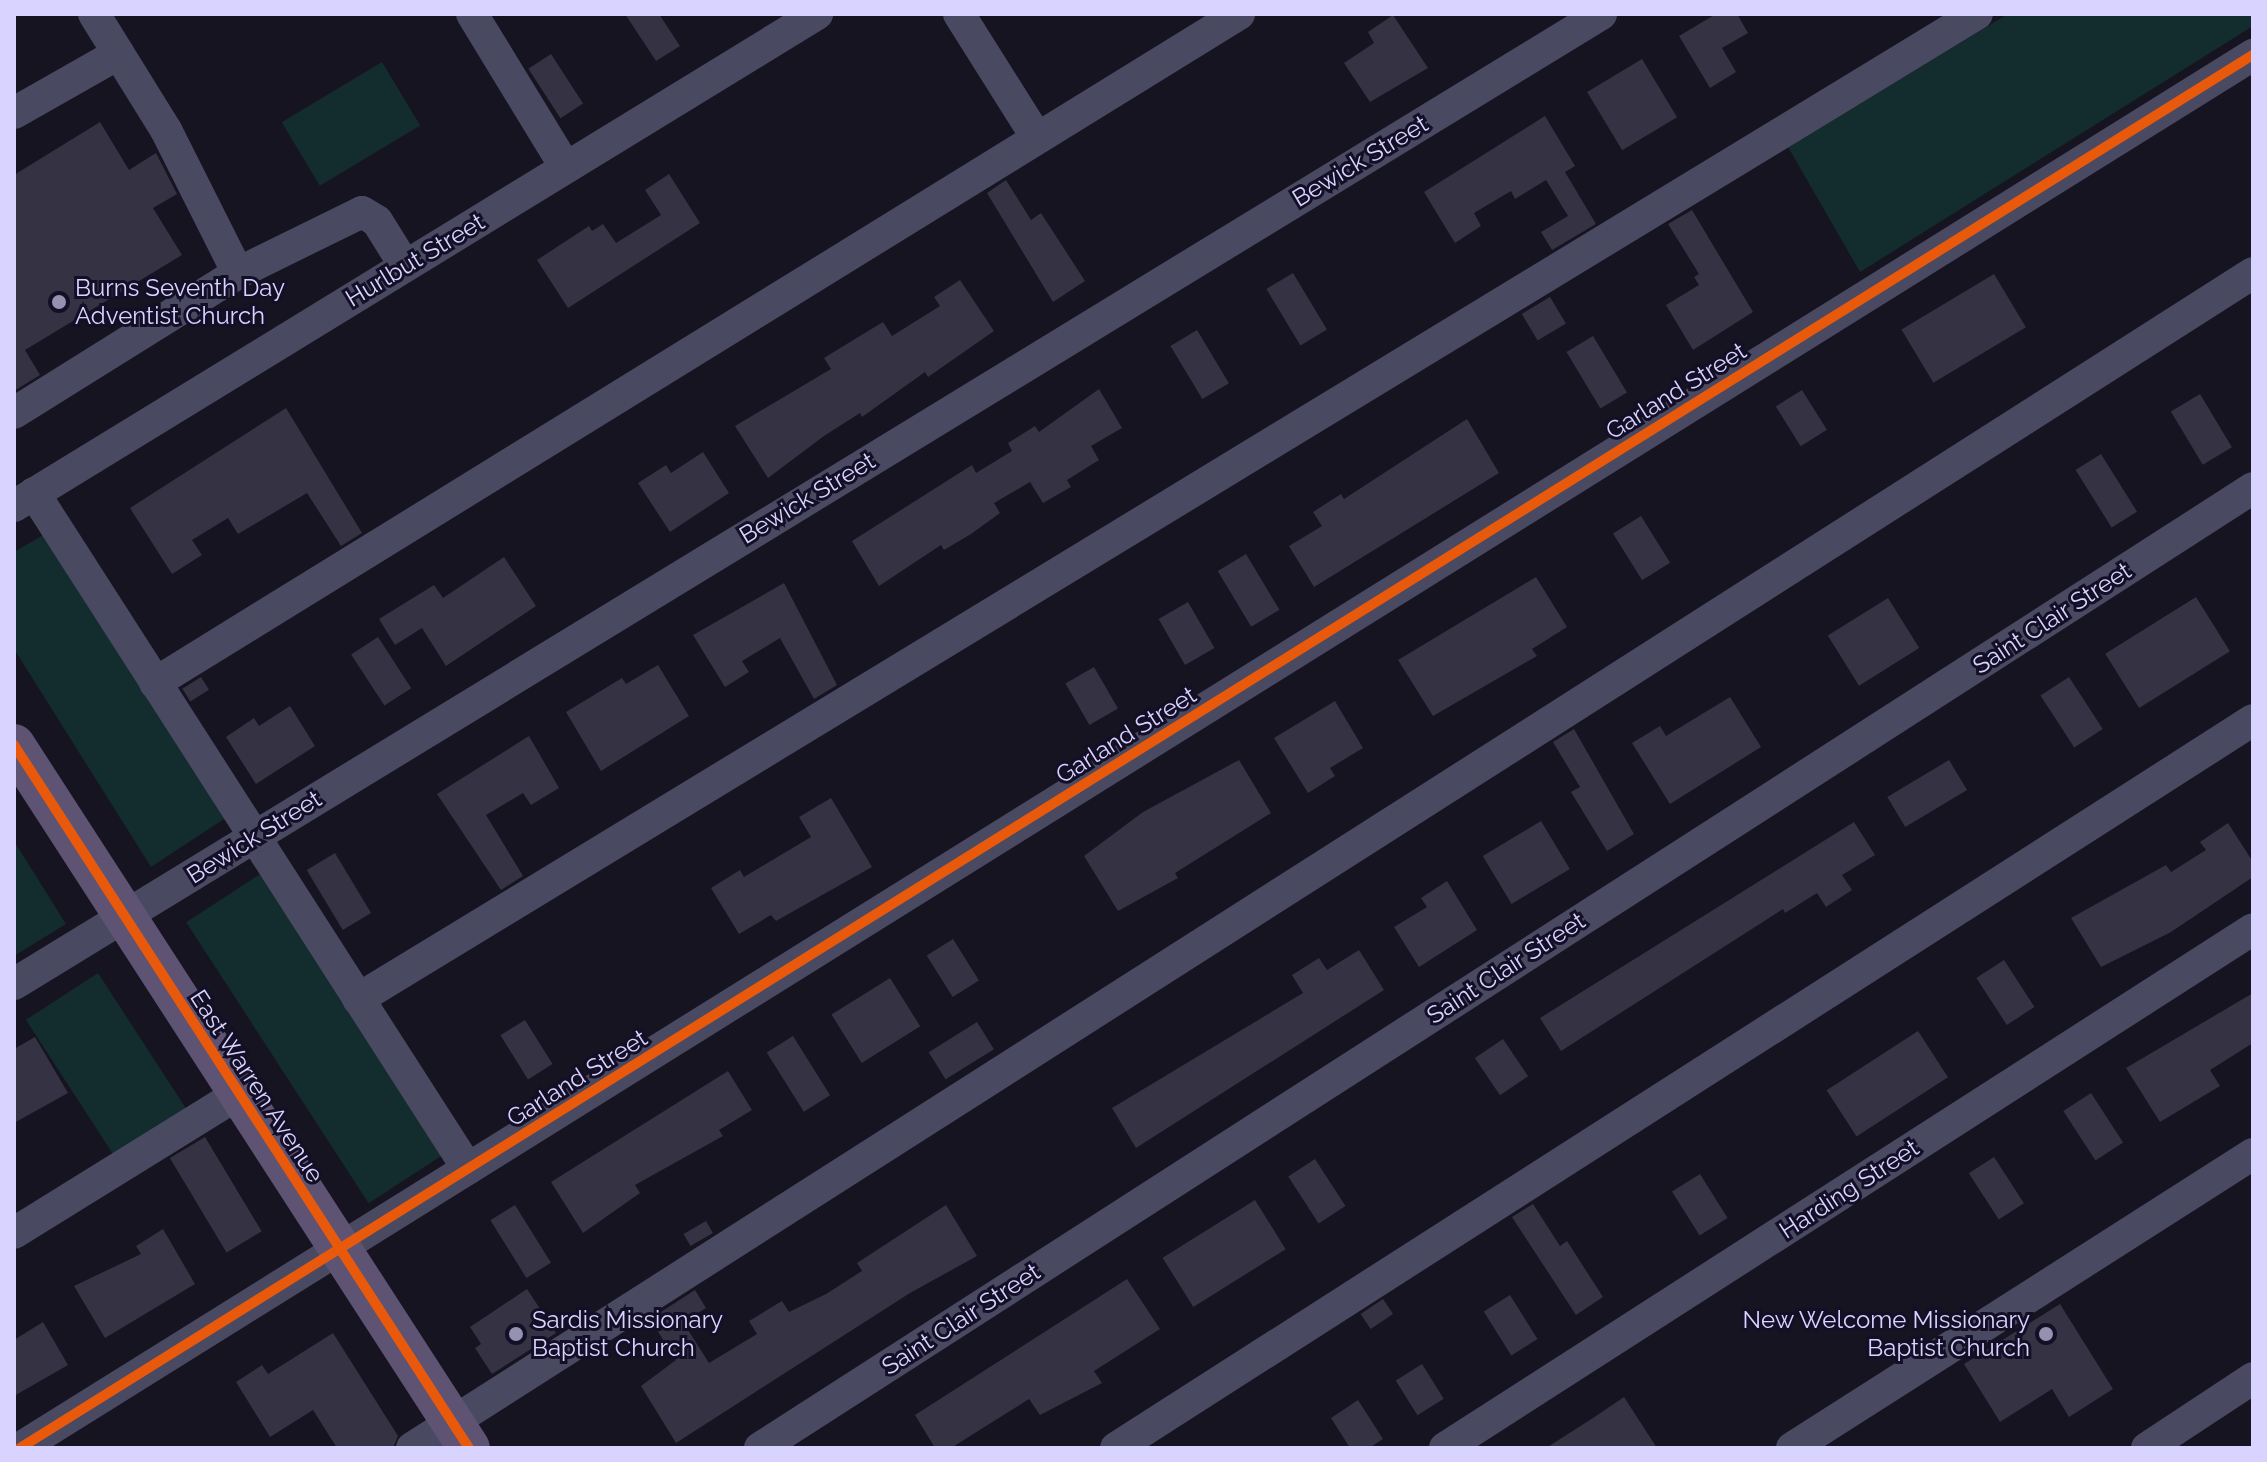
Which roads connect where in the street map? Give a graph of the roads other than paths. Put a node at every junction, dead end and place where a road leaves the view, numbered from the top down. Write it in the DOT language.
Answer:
graph roads {
  1 [pos="94,14"];
  2 [pos="472,14"];
  3 [pos="817,14"];
  4 [pos="959,14"];
  5 [pos="1239,14"];
  6 [pos="1601,14"];
  7 [pos="1977,14"];
  8 [pos="118,54"];
  9 [pos="2253,55"];
  10 [pos="14,113"];
  11 [pos="1037,138"];
  12 [pos="566,168"];
  13 [pos="405,266"];
  14 [pos="238,273"];
  15 [pos="2253,273"];
  16 [pos="14,413"];
  17 [pos="2253,488"];
  18 [pos="24,500"];
  19 [pos="155,683"];
  20 [pos="2253,720"];
  21 [pos="18,759"];
  22 [pos="254,837"];
  23 [pos="123,918"];
  24 [pos="2253,929"];
  25 [pos="14,984"];
  26 [pos="358,999"];
  27 [pos="238,1094"];
  28 [pos="2253,1154"];
  29 [pos="468,1169"];
  30 [pos="14,1233"];
  31 [pos="339,1250"];
  32 [pos="2253,1378"];
  33 [pos="460,1435"];
  34 [pos="20,1448"];
  35 [pos="412,1448"];
  36 [pos="760,1448"];
  37 [pos="1116,1448"];
  38 [pos="1445,1448"];
  39 [pos="1792,1448"];
  40 [pos="2147,1448"];
  1 -- 8 [label="street"];
  2 -- 12 [label="street"];
  3 -- 12 [label="street, Hurlbut Street"];
  4 -- 11 [label="street"];
  5 -- 11 [label="street"];
  6 -- 22 [label="street, Bewick Street"];
  7 -- 26 [label="street"];
  8 -- 10 [label="street"];
  8 -- 14 [label="street"];
  9 -- 29 [label="street, Garland Street"];
  11 -- 19 [label="street"];
  12 -- 13 [label="street, Hurlbut Street"];
  13 -- 14 [label="street"];
  13 -- 18 [label="street, Hurlbut Street"];
  14 -- 16 [label="street"];
  15 -- 33 [label="street"];
  17 -- 36 [label="street, Saint Clair Street"];
  18 -- 19 [label="street"];
  19 -- 22 [label="street"];
  20 -- 37 [label="street"];
  21 -- 23 [label="main road, East Warren Avenue"];
  22 -- 23 [label="street, Bewick Street"];
  22 -- 26 [label="street"];
  23 -- 25 [label="street, Bewick Street"];
  23 -- 27 [label="main road, East Warren Avenue"];
  24 -- 38 [label="street, Harding Street"];
  26 -- 29 [label="street"];
  27 -- 30 [label="street"];
  27 -- 31 [label="main road, East Warren Avenue"];
  28 -- 39 [label="street"];
  29 -- 31 [label="street, Garland Street"];
  31 -- 33 [label="main road, East Warren Avenue"];
  31 -- 34 [label="street, Garland Street"];
  32 -- 40 [label="street"];
  33 -- 35 [label="street"];
}
